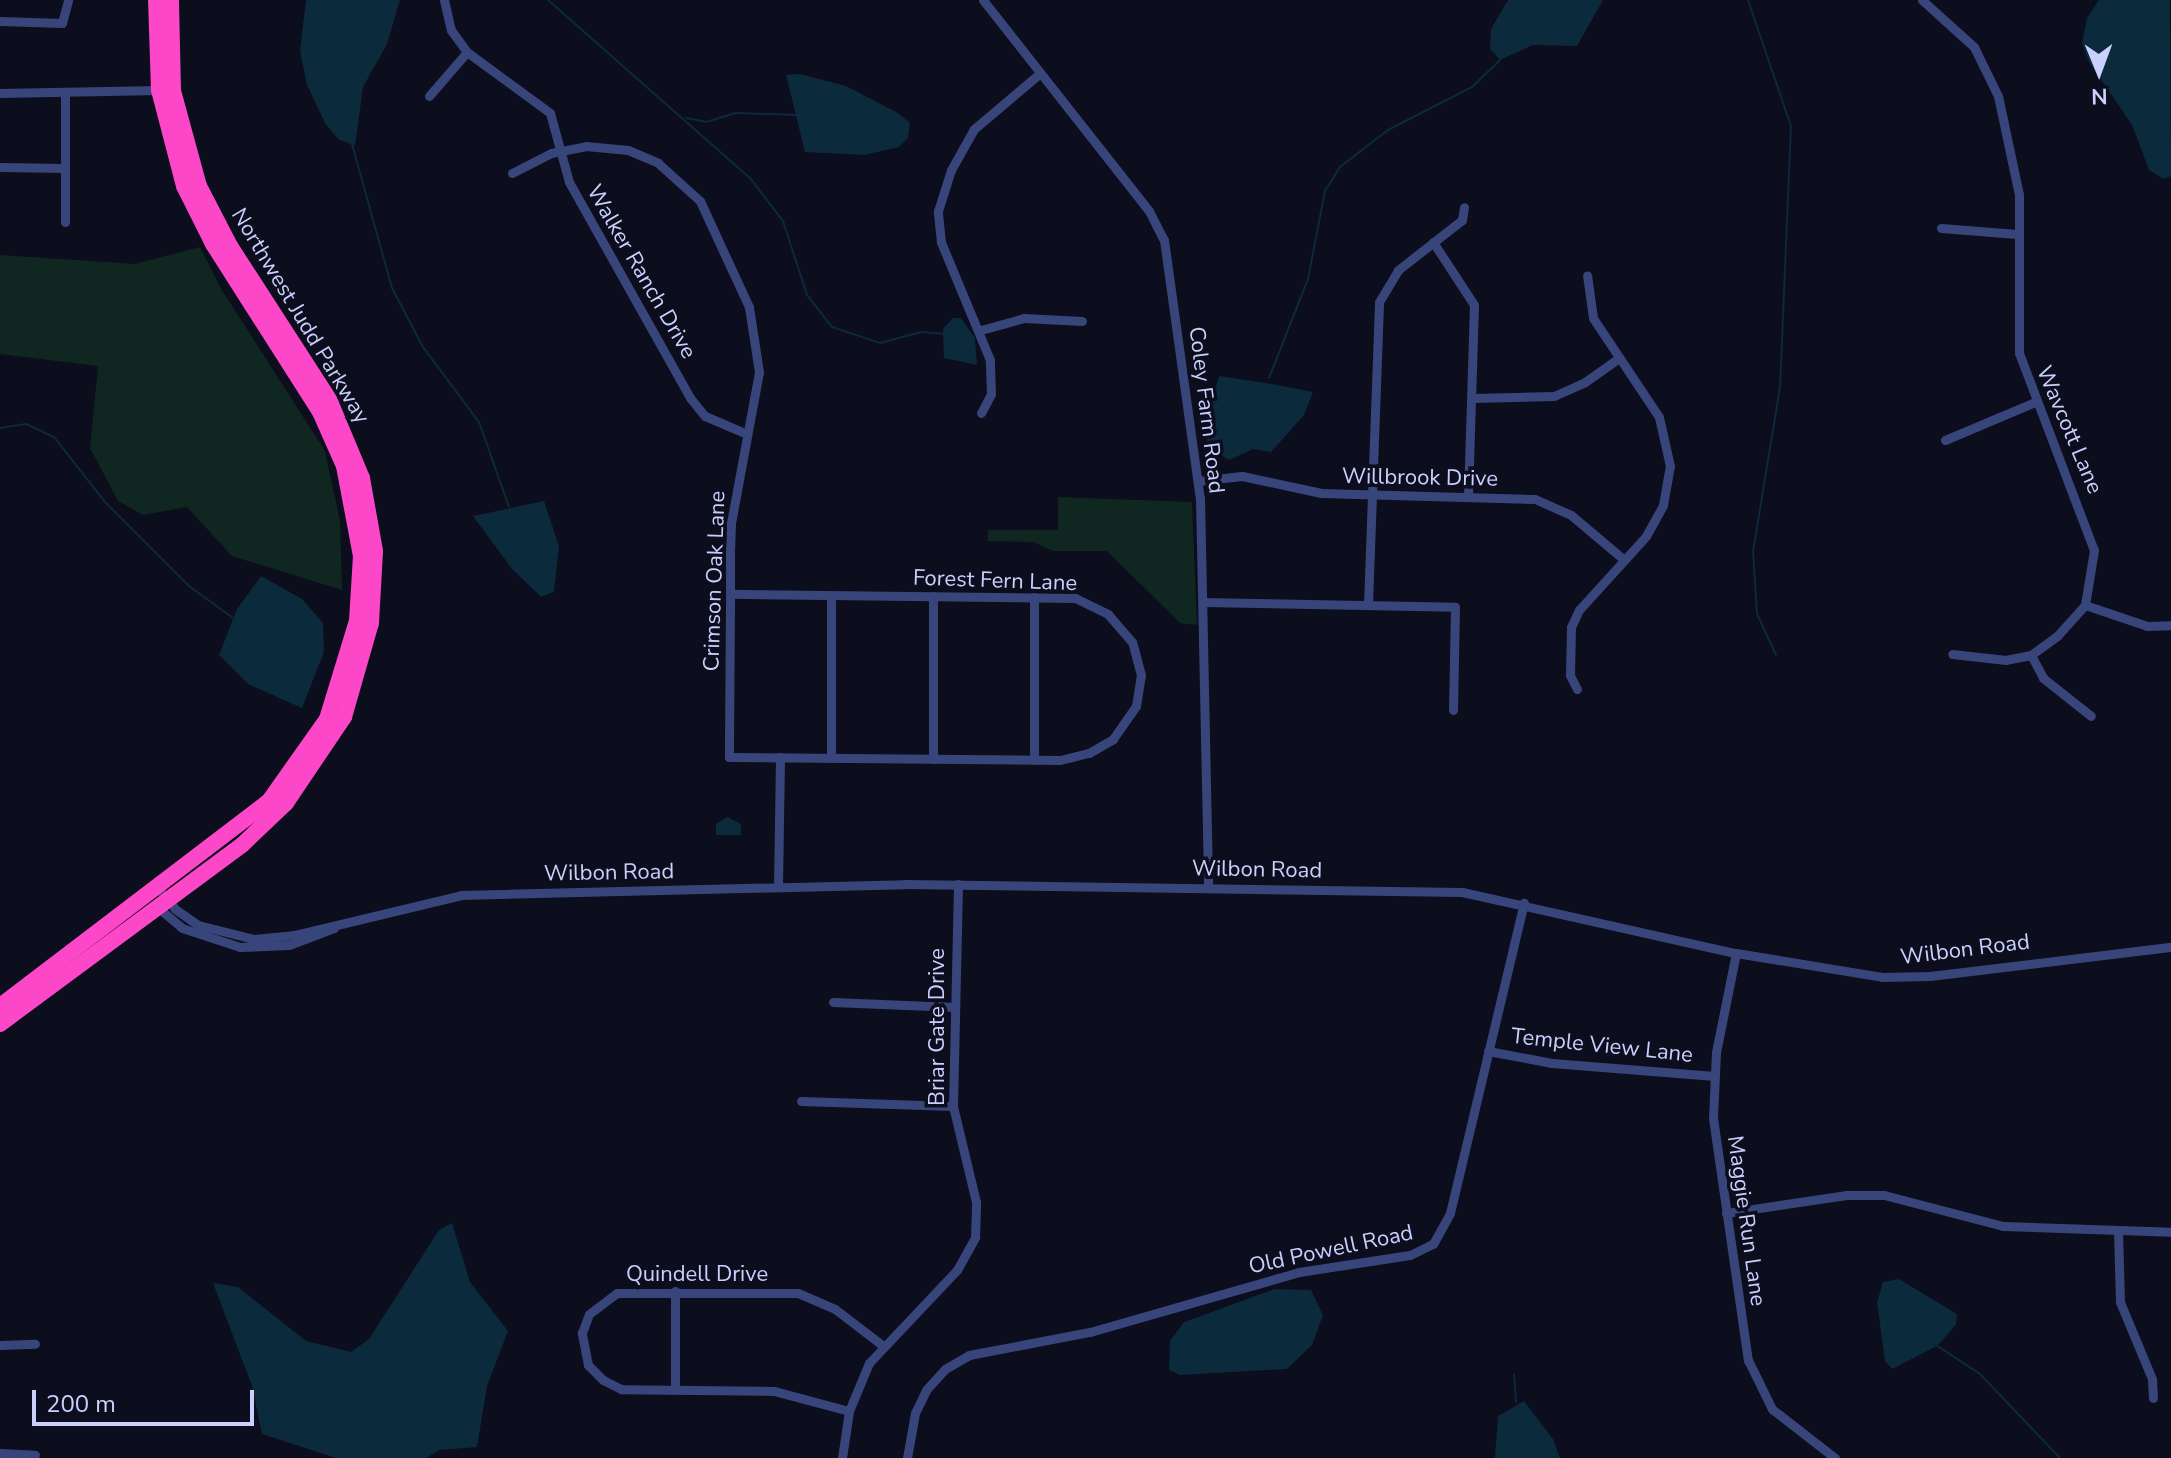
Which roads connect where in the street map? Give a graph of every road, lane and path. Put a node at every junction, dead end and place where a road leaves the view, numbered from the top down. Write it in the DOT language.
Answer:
graph roads {
  1 [pos="68,0"];
  2 [pos="156,0"];
  3 [pos="171,0"];
  4 [pos="444,0"];
  5 [pos="983,0"];
  6 [pos="1922,0"];
  7 [pos="0,21"];
  8 [pos="467,52"];
  9 [pos="1038,75"];
  10 [pos="159,90"];
  11 [pos="0,93"];
  12 [pos="65,94"];
  13 [pos="429,96"];
  14 [pos="563,149"];
  15 [pos="0,167"];
  16 [pos="65,168"];
  17 [pos="512,173"];
  18 [pos="1464,207"];
  19 [pos="65,222"];
  20 [pos="1941,228"];
  21 [pos="2017,234"];
  22 [pos="1433,242"];
  23 [pos="1587,275"];
  24 [pos="1082,321"];
  25 [pos="981,330"];
  26 [pos="1619,358"];
  27 [pos="1472,398"];
  28 [pos="2035,402"];
  29 [pos="981,413"];
  30 [pos="747,434"];
  31 [pos="1945,440"];
  32 [pos="1198,481"];
  33 [pos="1370,495"];
  34 [pos="1468,496"];
  35 [pos="1623,559"];
  36 [pos="730,594"];
  37 [pos="831,596"];
  38 [pos="933,596"];
  39 [pos="1034,597"];
  40 [pos="1203,602"];
  41 [pos="1368,604"];
  42 [pos="2085,605"];
  43 [pos="2171,625"];
  44 [pos="1952,654"];
  45 [pos="2031,655"];
  46 [pos="1577,689"];
  47 [pos="1453,710"];
  48 [pos="2091,716"];
  49 [pos="729,757"];
  50 [pos="780,757"];
  51 [pos="831,758"];
  52 [pos="933,759"];
  53 [pos="1034,760"];
  54 [pos="958,884"];
  55 [pos="778,886"];
  56 [pos="1208,887"];
  57 [pos="158,898"];
  58 [pos="1524,903"];
  59 [pos="2171,947"];
  60 [pos="1736,953"];
  61 [pos="833,1002"];
  62 [pos="0,1006"];
  63 [pos="955,1007"];
  64 [pos="0,1024"];
  65 [pos="1488,1051"];
  66 [pos="1714,1076"];
  67 [pos="801,1101"];
  68 [pos="953,1106"];
  69 [pos="1726,1213"];
  70 [pos="2118,1230"];
  71 [pos="2171,1232"];
  72 [pos="675,1291"];
  73 [pos="35,1344"];
  74 [pos="0,1345"];
  75 [pos="882,1345"];
  76 [pos="675,1389"];
  77 [pos="2153,1398"];
  78 [pos="849,1411"];
  79 [pos="0,1453"];
  80 [pos="35,1455"];
  81 [pos="842,1458"];
  82 [pos="907,1458"];
  83 [pos="1835,1458"];
  1 -- 7 [label="street"];
  2 -- 10 [label="highway, Northwest Judd Parkway"];
  3 -- 57 [label="highway, Northwest Judd Parkway"];
  4 -- 8 [label="street, Walker Ranch Drive"];
  5 -- 9 [label="street, Coley Farm Road"];
  6 -- 21 [label="street, Wavcott Lane"];
  8 -- 13 [label="street"];
  8 -- 14 [label="street, Walker Ranch Drive"];
  9 -- 25 [label="street"];
  9 -- 32 [label="street, Coley Farm Road"];
  10 -- 12 [label="street"];
  10 -- 57 [label="highway, Northwest Judd Parkway"];
  11 -- 12 [label="street"];
  12 -- 16 [label="street"];
  14 -- 17 [label="street, Crimson Oak Lane"];
  14 -- 30 [label="street, Walker Ranch Drive"];
  14 -- 30 [label="street, Crimson Oak Lane"];
  15 -- 16 [label="street"];
  16 -- 19 [label="street"];
  18 -- 22 [label="street"];
  20 -- 21 [label="street"];
  21 -- 28 [label="street, Wavcott Lane"];
  22 -- 27 [label="street"];
  22 -- 33 [label="street"];
  23 -- 26 [label="street"];
  24 -- 25 [label="street"];
  25 -- 29 [label="street"];
  26 -- 27 [label="street"];
  26 -- 35 [label="street"];
  27 -- 34 [label="street"];
  28 -- 31 [label="street"];
  28 -- 42 [label="street, Wavcott Lane"];
  30 -- 36 [label="street, Crimson Oak Lane"];
  32 -- 33 [label="street, Willbrook Drive"];
  32 -- 40 [label="street, Coley Farm Road"];
  33 -- 34 [label="street, Willbrook Drive"];
  33 -- 41 [label="street"];
  34 -- 35 [label="street, Willbrook Drive"];
  35 -- 46 [label="street"];
  36 -- 37 [label="street, Forest Fern Lane"];
  36 -- 49 [label="street, Crimson Oak Lane"];
  37 -- 38 [label="street, Forest Fern Lane"];
  37 -- 51 [label="street"];
  38 -- 39 [label="street, Forest Fern Lane"];
  38 -- 52 [label="street"];
  39 -- 53 [label="street"];
  39 -- 53 [label="street, Forest Fern Lane"];
  40 -- 41 [label="street"];
  40 -- 56 [label="street, Coley Farm Road"];
  41 -- 47 [label="street"];
  42 -- 43 [label="street"];
  42 -- 45 [label="street"];
  44 -- 45 [label="street"];
  45 -- 48 [label="street"];
  49 -- 50 [label="street, Forest Fern Lane"];
  50 -- 51 [label="street, Forest Fern Lane"];
  50 -- 55 [label="street"];
  51 -- 52 [label="street, Forest Fern Lane"];
  52 -- 53 [label="street, Forest Fern Lane"];
  54 -- 55 [label="street, Wilbon Road"];
  54 -- 56 [label="street, Wilbon Road"];
  54 -- 63 [label="street, Briar Gate Drive"];
  55 -- 57 [label="street, Wilbon Road"];
  56 -- 58 [label="street, Wilbon Road"];
  57 -- 62 [label="highway, Northwest Judd Parkway"];
  57 -- 64 [label="highway, Northwest Judd Parkway"];
  58 -- 60 [label="street, Wilbon Road"];
  58 -- 65 [label="street, Old Powell Road"];
  59 -- 60 [label="street, Wilbon Road"];
  60 -- 66 [label="street, Maggie Run Lane"];
  61 -- 63 [label="street"];
  63 -- 68 [label="street, Briar Gate Drive"];
  65 -- 66 [label="street, Temple View Lane"];
  65 -- 82 [label="street, Old Powell Road"];
  66 -- 69 [label="street, Maggie Run Lane"];
  67 -- 68 [label="street"];
  68 -- 75 [label="street, Briar Gate Drive"];
  69 -- 70 [label="street"];
  69 -- 83 [label="street, Maggie Run Lane"];
  70 -- 71 [label="street"];
  70 -- 77 [label="street"];
  72 -- 75 [label="street, Quindell Drive"];
  72 -- 76 [label="street"];
  72 -- 76 [label="street, Quindell Drive"];
  73 -- 74 [label="street"];
  75 -- 78 [label="street, Briar Gate Drive"];
  76 -- 78 [label="street, Quindell Drive"];
  78 -- 81 [label="street, Briar Gate Drive"];
  79 -- 80 [label="street"];
}
